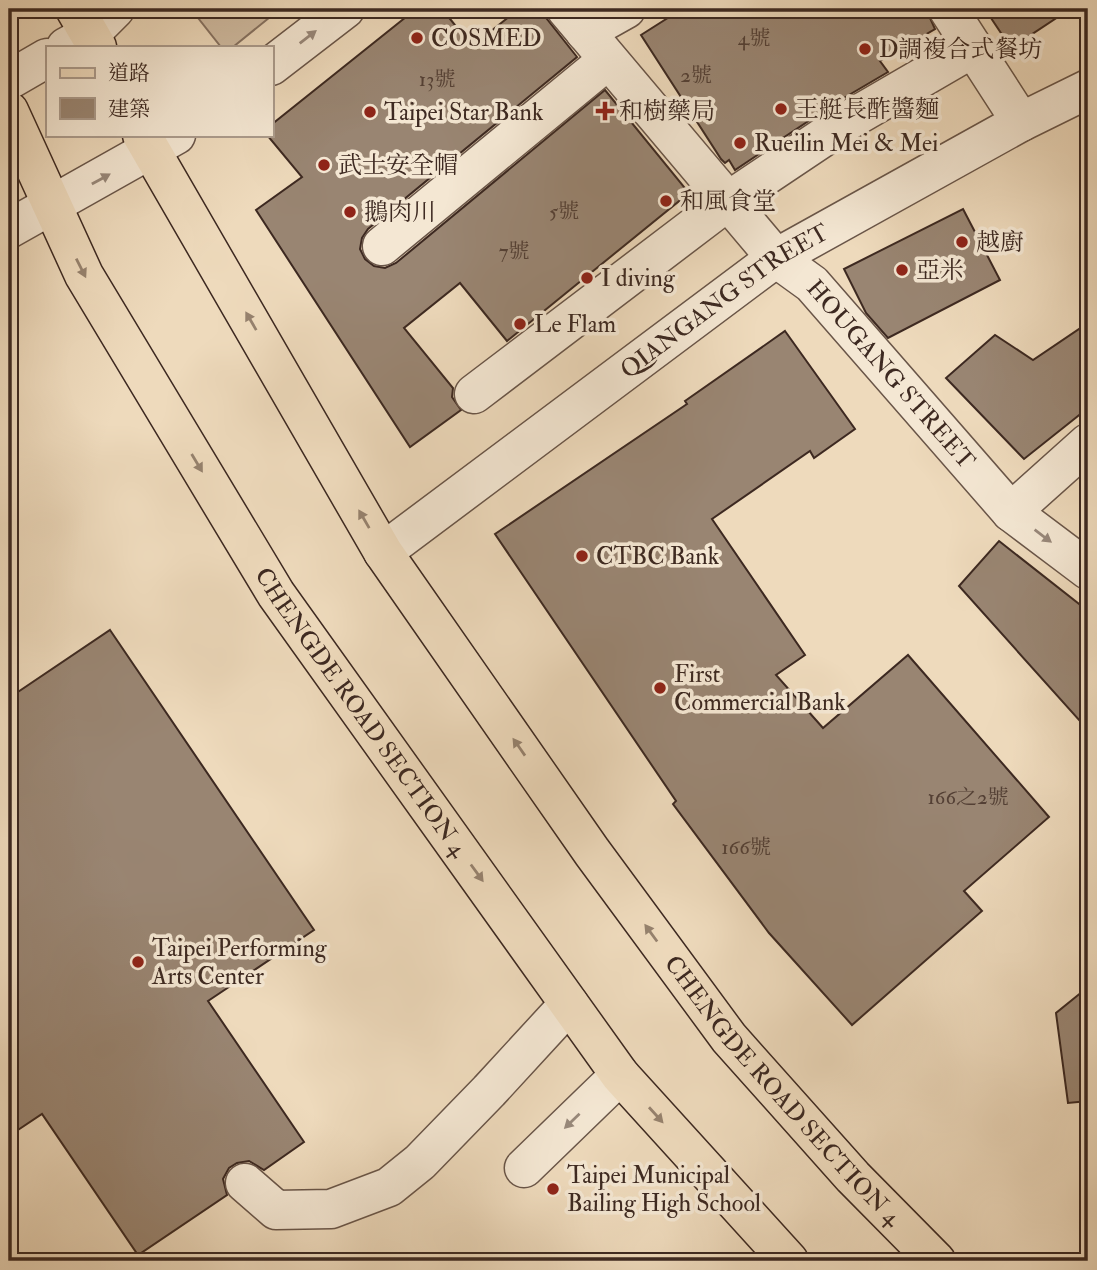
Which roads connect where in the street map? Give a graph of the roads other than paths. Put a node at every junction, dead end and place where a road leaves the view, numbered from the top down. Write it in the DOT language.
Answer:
graph roads {
  1 [pos="345,9"];
  2 [pos="626,9"];
  3 [pos="948,9"];
  4 [pos="587,33"];
  5 [pos="973,48"];
  6 [pos="46,59"];
  7 [pos="273,63"];
  8 [pos="9,80"];
  9 [pos="1088,89"];
  10 [pos="9,111"];
  11 [pos="1021,122"];
  12 [pos="156,140"];
  13 [pos="728,201"];
  14 [pos="51,206"];
  15 [pos="9,229"];
  16 [pos="382,246"];
  17 [pos="776,258"];
  18 [pos="474,394"];
  19 [pos="1088,443"];
  20 [pos="1011,512"];
  21 [pos="383,552"];
  22 [pos="1088,570"];
  23 [pos="569,1004"];
  24 [pos="620,1075"];
  25 [pos="524,1168"];
  26 [pos="245,1183"];
  27 [pos="789,1261"];
  28 [pos="936,1261"];
  7 -- 1 [label="street, one-way"];
  2 -- 4 [label="street"];
  3 -- 5 [label="street"];
  4 -- 13 [label="street, HOUGANG STREET"];
  4 -- 16 [label="street"];
  5 -- 11 [label="street"];
  5 -- 13 [label="street"];
  6 -- 8 [label="street"];
  9 -- 11 [label="street, QIANGANG STREET"];
  10 -- 14 [label="main road, CHENGDE ROAD SECTION 4"];
  11 -- 17 [label="street, QIANGANG STREET"];
  14 -- 12 [label="street, one-way"];
  21 -- 12 [label="main road, CHENGDE ROAD SECTION 4, one-way"];
  13 -- 17 [label="street, HOUGANG STREET"];
  13 -- 18 [label="street"];
  14 -- 15 [label="street"];
  14 -- 23 [label="main road, CHENGDE ROAD SECTION 4, one-way"];
  17 -- 20 [label="street, HOUGANG STREET"];
  17 -- 21 [label="street, QIANGANG STREET"];
  19 -- 20 [label="street"];
  20 -- 22 [label="street, HOUGANG STREET, one-way"];
  28 -- 21 [label="main road, CHENGDE ROAD SECTION 4, one-way"];
  23 -- 24 [label="main road, CHENGDE ROAD SECTION 4"];
  23 -- 26 [label="street"];
  24 -- 25 [label="street, one-way"];
  24 -- 27 [label="main road, CHENGDE ROAD SECTION 4, one-way"];
}
